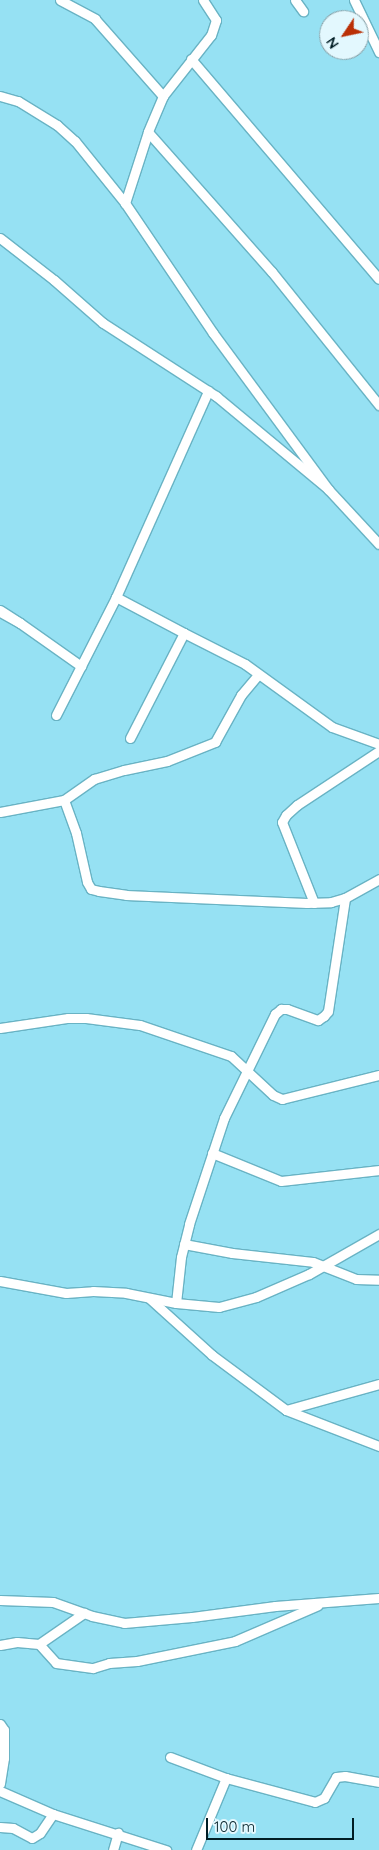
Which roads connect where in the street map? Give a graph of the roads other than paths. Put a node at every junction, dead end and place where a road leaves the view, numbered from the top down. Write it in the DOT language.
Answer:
graph roads {
  1 [pos="60,0"];
  2 [pos="203,0"];
  3 [pos="295,0"];
  4 [pos="354,0"];
  5 [pos="303,11"];
  6 [pos="379,52"];
  7 [pos="191,59"];
  8 [pos="0,96"];
  9 [pos="163,96"];
  10 [pos="148,132"];
  11 [pos="125,203"];
  12 [pos="0,238"];
  13 [pos="379,279"];
  14 [pos="208,390"];
  15 [pos="379,405"];
  16 [pos="328,489"];
  17 [pos="379,544"];
  18 [pos="116,597"];
  19 [pos="0,611"];
  20 [pos="184,633"];
  21 [pos="81,666"];
  22 [pos="258,675"];
  23 [pos="56,715"];
  24 [pos="130,738"];
  25 [pos="379,744"];
  26 [pos="379,750"];
  27 [pos="64,800"];
  28 [pos="0,812"];
  29 [pos="379,879"];
  30 [pos="345,898"];
  31 [pos="314,903"];
  32 [pos="0,1028"];
  33 [pos="248,1070"];
  34 [pos="379,1075"];
  35 [pos="212,1153"];
  36 [pos="379,1170"];
  37 [pos="379,1234"];
  38 [pos="184,1244"];
  39 [pos="323,1266"];
  40 [pos="379,1280"];
  41 [pos="0,1281"];
  42 [pos="149,1298"];
  43 [pos="176,1303"];
  44 [pos="379,1384"];
  45 [pos="286,1410"];
  46 [pos="379,1446"];
  47 [pos="379,1598"];
  48 [pos="0,1600"];
  49 [pos="327,1601"];
  50 [pos="84,1613"];
  51 [pos="39,1644"];
  52 [pos="0,1645"];
  53 [pos="0,1724"];
  54 [pos="170,1757"];
  55 [pos="226,1778"];
  56 [pos="379,1782"];
  57 [pos="0,1784"];
  58 [pos="0,1791"];
  59 [pos="54,1814"];
  60 [pos="0,1827"];
  61 [pos="118,1833"];
  62 [pos="113,1850"];
  63 [pos="166,1850"];
  64 [pos="196,1850"];
  1 -- 9 [label="street"];
  2 -- 7 [label="street"];
  3 -- 5 [label="street"];
  4 -- 6 [label="street"];
  7 -- 9 [label="street"];
  7 -- 13 [label="street"];
  8 -- 11 [label="street"];
  9 -- 10 [label="street"];
  10 -- 11 [label="street"];
  10 -- 15 [label="street"];
  11 -- 16 [label="street"];
  12 -- 14 [label="street"];
  14 -- 16 [label="street"];
  14 -- 18 [label="street"];
  16 -- 17 [label="street"];
  18 -- 20 [label="street"];
  18 -- 21 [label="street"];
  19 -- 21 [label="street"];
  20 -- 22 [label="street"];
  20 -- 24 [label="street"];
  21 -- 23 [label="street"];
  22 -- 25 [label="street"];
  22 -- 27 [label="street"];
  26 -- 31 [label="street"];
  27 -- 28 [label="street"];
  27 -- 31 [label="street"];
  29 -- 30 [label="street"];
  30 -- 31 [label="street"];
  30 -- 33 [label="street"];
  32 -- 33 [label="street"];
  33 -- 34 [label="street"];
  33 -- 35 [label="street"];
  35 -- 36 [label="street"];
  35 -- 38 [label="street"];
  37 -- 39 [label="street"];
  38 -- 39 [label="street"];
  38 -- 43 [label="street"];
  39 -- 40 [label="street"];
  39 -- 43 [label="street"];
  41 -- 42 [label="street"];
  42 -- 43 [label="street"];
  42 -- 45 [label="street"];
  44 -- 45 [label="street"];
  45 -- 46 [label="street"];
  47 -- 49 [label="street"];
  48 -- 50 [label="street"];
  49 -- 50 [label="street"];
  49 -- 51 [label="street"];
  50 -- 51 [label="street"];
  51 -- 52 [label="street"];
  53 -- 57 [label="street"];
  54 -- 55 [label="street"];
  55 -- 56 [label="street"];
  55 -- 64 [label="street"];
  58 -- 59 [label="street"];
  59 -- 60 [label="street"];
  59 -- 61 [label="street"];
  61 -- 62 [label="street"];
  61 -- 63 [label="street"];
}
